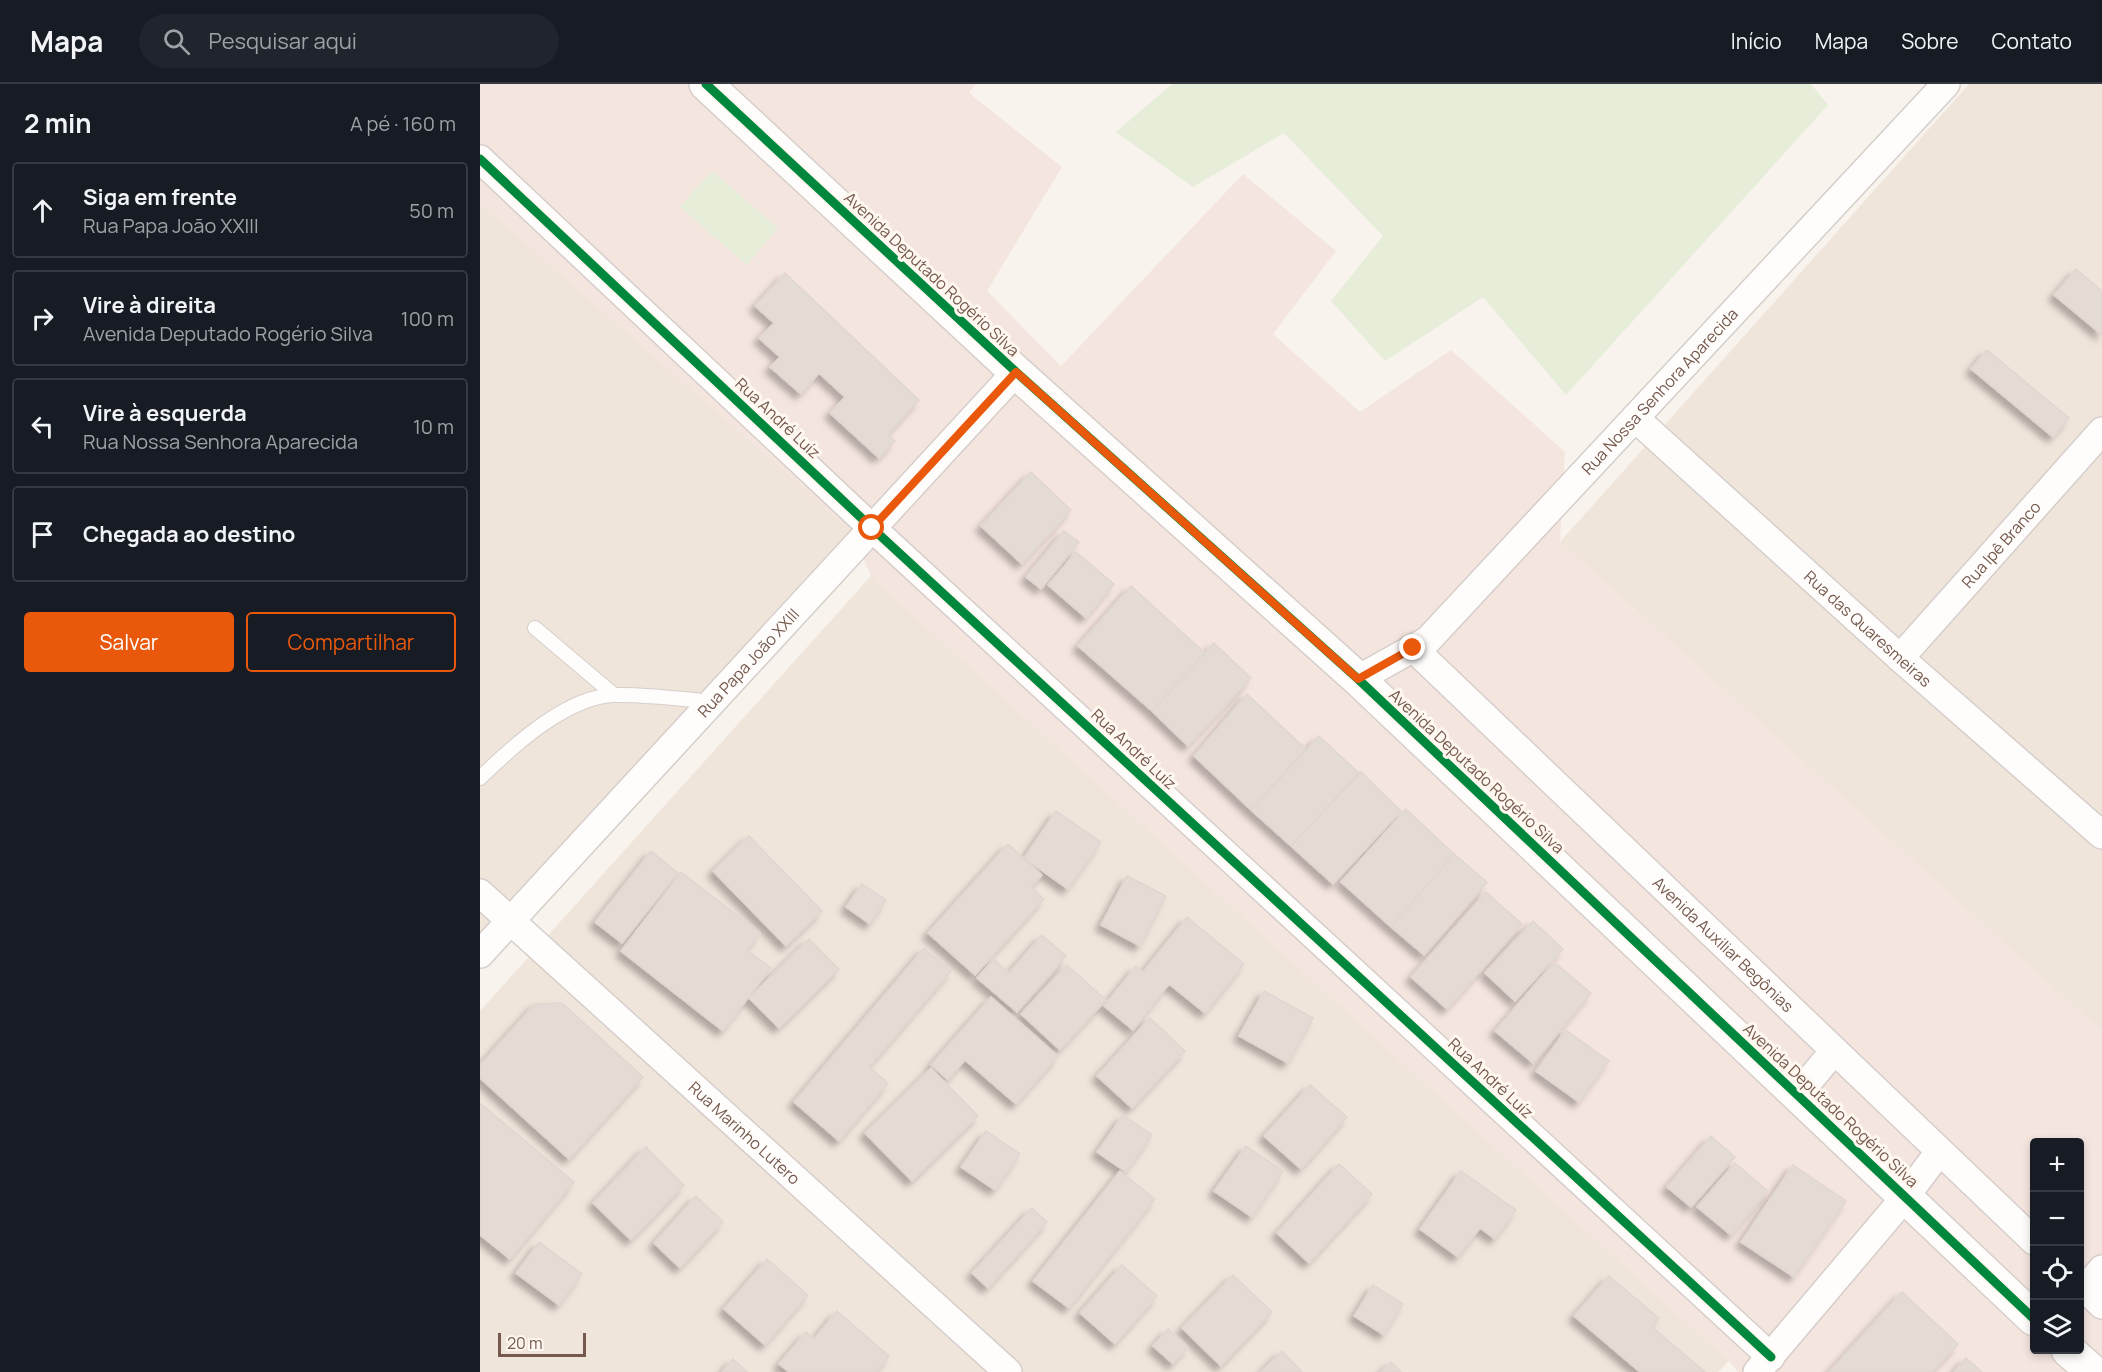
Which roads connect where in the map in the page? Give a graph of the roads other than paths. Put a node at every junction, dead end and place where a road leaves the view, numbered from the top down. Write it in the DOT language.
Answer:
graph roads {
  1 [pos="705,84"];
  2 [pos="1946,84"];
  3 [pos="480,159"];
  4 [pos="1016,372"];
  5 [pos="1635,418"];
  6 [pos="2102,431"];
  7 [pos="872,528"];
  8 [pos="534,628"];
  9 [pos="1413,648"];
  10 [pos="1900,658"];
  11 [pos="1358,679"];
  12 [pos="613,694"];
  13 [pos="712,702"];
  14 [pos="480,778"];
  15 [pos="2102,835"];
  16 [pos="480,893"];
  17 [pos="509,921"];
  18 [pos="480,954"];
  19 [pos="1834,1052"];
  20 [pos="1798,1094"];
  21 [pos="1939,1152"];
  22 [pos="1906,1196"];
  23 [pos="2030,1238"];
  24 [pos="2030,1315"];
  25 [pos="2073,1354"];
  26 [pos="1764,1364"];
  27 [pos="1008,1372"];
  28 [pos="2093,1372"];
  1 -- 4 [label="street, Avenida Deputado Rogério Silva"];
  2 -- 5 [label="street, Rua Nossa Senhora Aparecida"];
  3 -- 7 [label="street, Rua André Luíz"];
  4 -- 7 [label="street, Rua Papa João XXIII"];
  4 -- 11 [label="street, Avenida Deputado Rogério Silva"];
  5 -- 9 [label="street, Rua Nossa Senhora Aparecida"];
  5 -- 10 [label="street, Rua das Quaresmeiras"];
  6 -- 10 [label="street, Rua Ipê Branco"];
  7 -- 13 [label="street, Rua Papa João XXIII"];
  7 -- 26 [label="street, Rua André Luíz"];
  8 -- 12 [label="lane"];
  9 -- 11 [label="street, Rua Nossa Senhora Aparecida"];
  9 -- 19 [label="street, Avenida Auxiliar Begônias"];
  10 -- 15 [label="street, Rua das Quaresmeiras"];
  11 -- 20 [label="street, Avenida Deputado Rogério Silva"];
  12 -- 13 [label="lane"];
  12 -- 14 [label="lane"];
  13 -- 17 [label="street, Rua Papa João XXIII"];
  16 -- 17 [label="street, Rua Marinho Lutero"];
  17 -- 18 [label="street, Rua Papa João XXIII"];
  17 -- 27 [label="street, Rua Marinho Lutero"];
  19 -- 20 [label="street"];
  19 -- 21 [label="street, Avenida Auxiliar Begônias"];
  20 -- 22 [label="street, Avenida Deputado Rogério Silva"];
  21 -- 22 [label="street"];
  21 -- 23 [label="street, Avenida Auxiliar Begônias"];
  22 -- 24 [label="street, Avenida Deputado Rogério Silva"];
  22 -- 26 [label="street"];
  25 -- 28 [label="street"];
}
